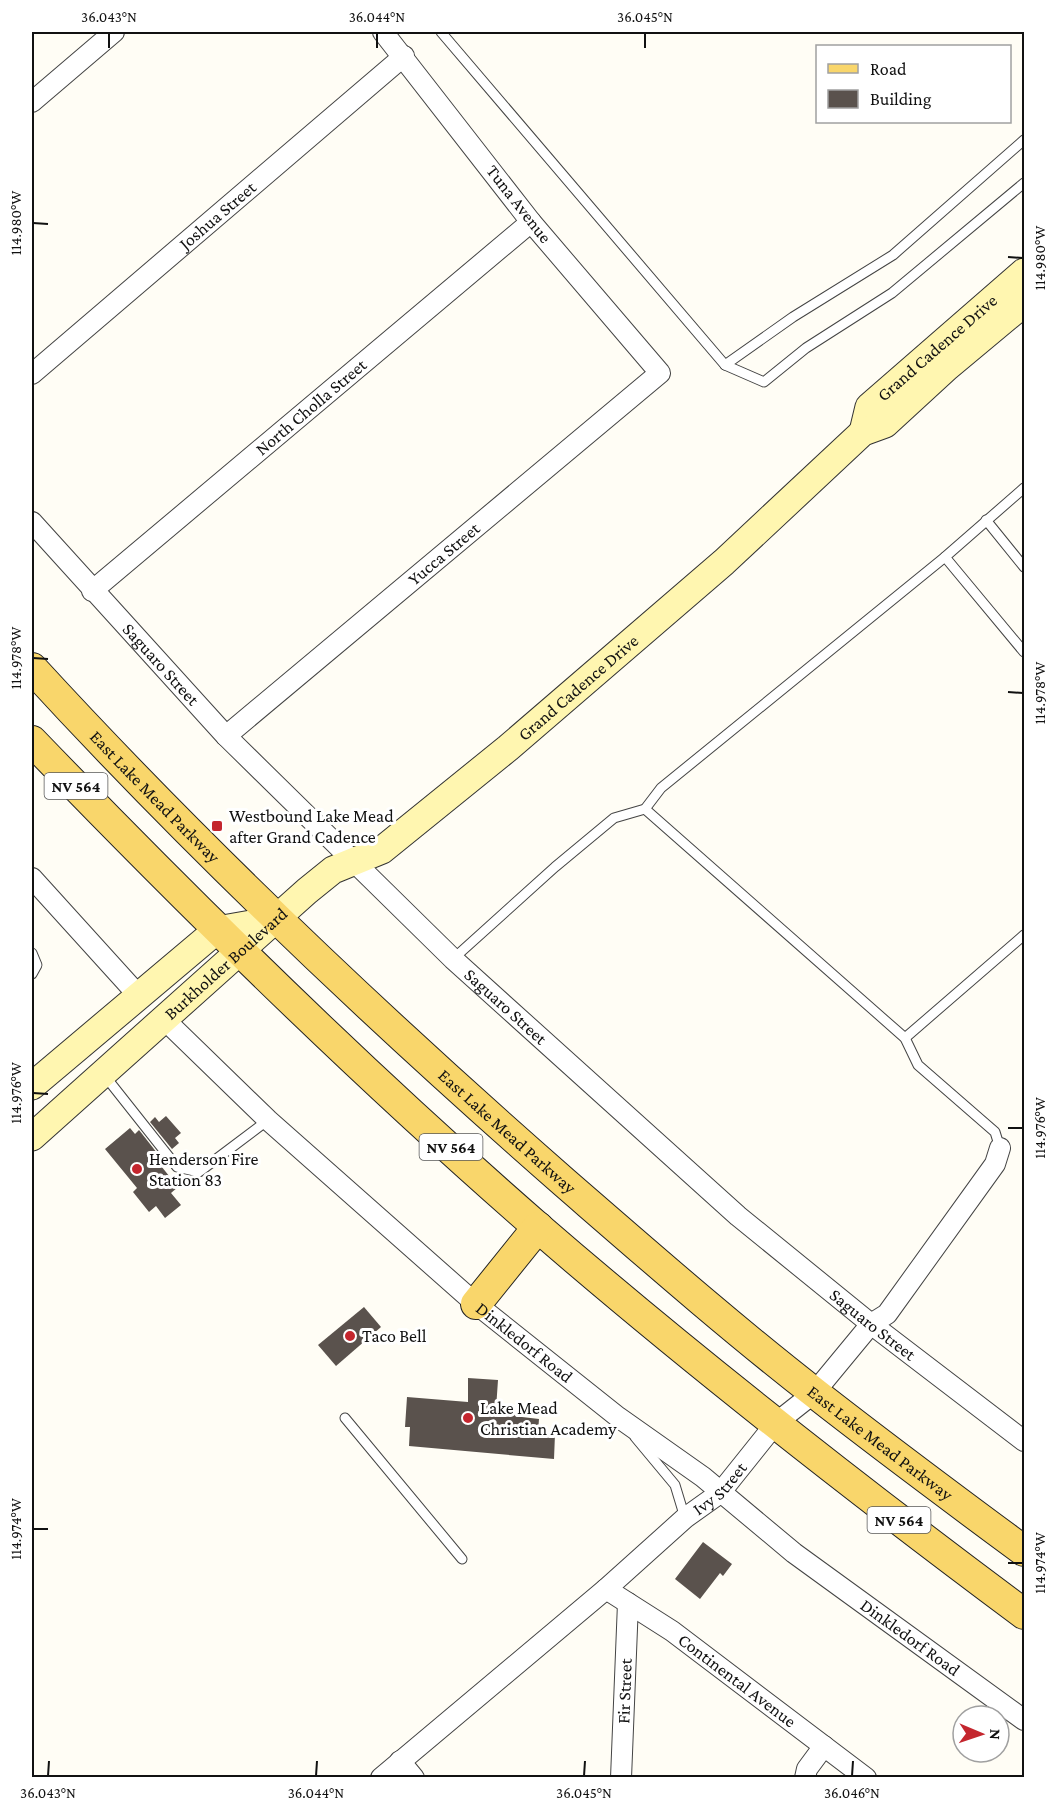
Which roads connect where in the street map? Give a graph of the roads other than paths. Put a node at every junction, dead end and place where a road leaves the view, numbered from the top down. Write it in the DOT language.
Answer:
graph roads {
  1 [pos="114,32"];
  2 [pos="383,32"];
  3 [pos="441,32"];
  4 [pos="404,56"];
  5 [pos="32,102"];
  6 [pos="1024,140"];
  7 [pos="1024,183"];
  8 [pos="531,222"];
  9 [pos="1024,272"];
  10 [pos="1024,303"];
  11 [pos="725,365"];
  12 [pos="660,373"];
  13 [pos="32,374"];
  14 [pos="863,432"];
  15 [pos="1024,488"];
  16 [pos="986,520"];
  17 [pos="32,522"];
  18 [pos="945,556"];
  19 [pos="1024,567"];
  20 [pos="92,591"];
  21 [pos="1024,652"];
  22 [pos="32,668"];
  23 [pos="32,694"];
  24 [pos="226,736"];
  25 [pos="96,738"];
  26 [pos="32,741"];
  27 [pos="645,809"];
  28 [pos="353,862"];
  29 [pos="32,878"];
  30 [pos="275,920"];
  31 [pos="217,930"];
  32 [pos="1024,935"];
  33 [pos="32,953"];
  34 [pos="241,953"];
  35 [pos="453,959"];
  36 [pos="32,974"];
  37 [pos="138,995"];
  38 [pos="165,1020"];
  39 [pos="905,1038"];
  40 [pos="104,1074"];
  41 [pos="32,1086"];
  42 [pos="268,1120"];
  43 [pos="32,1137"];
  44 [pos="1000,1148"];
  45 [pos="538,1227"];
  46 [pos="476,1304"];
  47 [pos="871,1324"];
  48 [pos="814,1393"];
  49 [pos="618,1417"];
  50 [pos="345,1418"];
  51 [pos="776,1424"];
  52 [pos="1024,1441"];
  53 [pos="720,1493"];
  54 [pos="685,1518"];
  55 [pos="1024,1551"];
  56 [pos="462,1559"];
  57 [pos="606,1589"];
  58 [pos="628,1604"];
  59 [pos="1024,1614"];
  60 [pos="1024,1720"];
  61 [pos="824,1746"];
  62 [pos="400,1761"];
  63 [pos="381,1778"];
  64 [pos="414,1778"];
  65 [pos="621,1778"];
  66 [pos="805,1778"];
  67 [pos="866,1778"];
  1 -- 5 [label="street"];
  2 -- 4 [label="street, Tuna Avenue"];
  3 -- 11 [label="lane"];
  4 -- 8 [label="street, Tuna Avenue"];
  4 -- 13 [label="street, Joshua Street"];
  6 -- 11 [label="lane"];
  7 -- 11 [label="lane"];
  8 -- 12 [label="street, Tuna Avenue"];
  8 -- 20 [label="street, North Cholla Street"];
  9 -- 14 [label="main road, Grand Cadence Drive"];
  10 -- 14 [label="main road, Grand Cadence Drive"];
  12 -- 24 [label="street, Yucca Street"];
  14 -- 28 [label="main road, Grand Cadence Drive"];
  15 -- 16 [label="lane"];
  16 -- 18 [label="lane"];
  16 -- 19 [label="lane"];
  17 -- 20 [label="street, Saguaro Street"];
  18 -- 21 [label="lane"];
  18 -- 27 [label="lane"];
  20 -- 24 [label="street, Saguaro Street"];
  22 -- 25 [label="main road, East Lake Mead Parkway / NV 564"];
  23 -- 25 [label="main road"];
  24 -- 28 [label="street, Saguaro Street"];
  25 -- 30 [label="main road, East Lake Mead Parkway / NV 564"];
  26 -- 31 [label="main road, NV 564"];
  27 -- 35 [label="lane"];
  27 -- 39 [label="lane"];
  28 -- 30 [label="main road, Grand Cadence Drive"];
  28 -- 35 [label="street, Saguaro Street"];
  29 -- 37 [label="street"];
  30 -- 31 [label="main road, Burkholder Boulevard"];
  30 -- 34 [label="main road, Burkholder Boulevard"];
  30 -- 48 [label="main road, East Lake Mead Parkway / NV 564"];
  31 -- 34 [label="main road, NV 564"];
  31 -- 37 [label="main road, Burkholder Boulevard"];
  32 -- 39 [label="lane"];
  33 -- 36 [label="lane"];
  34 -- 38 [label="main road, Burkholder Boulevard"];
  34 -- 45 [label="main road, NV 564"];
  35 -- 47 [label="street, Saguaro Street"];
  37 -- 41 [label="main road, Burkholder Boulevard"];
  38 -- 40 [label="main road, Burkholder Boulevard"];
  38 -- 42 [label="street, Dinkledorf Road"];
  39 -- 44 [label="lane"];
  40 -- 42 [label="lane"];
  40 -- 43 [label="main road, Burkholder Boulevard"];
  42 -- 46 [label="street, Dinkledorf Road"];
  44 -- 47 [label="street, Ivy Street"];
  45 -- 46 [label="main road"];
  45 -- 51 [label="main road, NV 564"];
  46 -- 49 [label="street, Dinkledorf Road"];
  47 -- 48 [label="street, Ivy Street"];
  47 -- 52 [label="street, Saguaro Street"];
  48 -- 51 [label="street, Ivy Street"];
  48 -- 55 [label="main road, East Lake Mead Parkway / NV 564"];
  49 -- 53 [label="street, Dinkledorf Road"];
  49 -- 54 [label="lane"];
  50 -- 56 [label="lane"];
  51 -- 53 [label="street, Ivy Street"];
  51 -- 59 [label="main road, NV 564"];
  53 -- 54 [label="street, Ivy Street"];
  53 -- 60 [label="street, Dinkledorf Road"];
  54 -- 57 [label="street, Ivy Street"];
  57 -- 58 [label="street, Continental Avenue"];
  57 -- 62 [label="street, Ivy Street"];
  58 -- 61 [label="street, Continental Avenue"];
  58 -- 65 [label="street, Fir Street"];
  61 -- 66 [label="street"];
  61 -- 67 [label="street, Continental Avenue"];
  62 -- 63 [label="street, Ivy Street"];
  62 -- 64 [label="street"];
}
